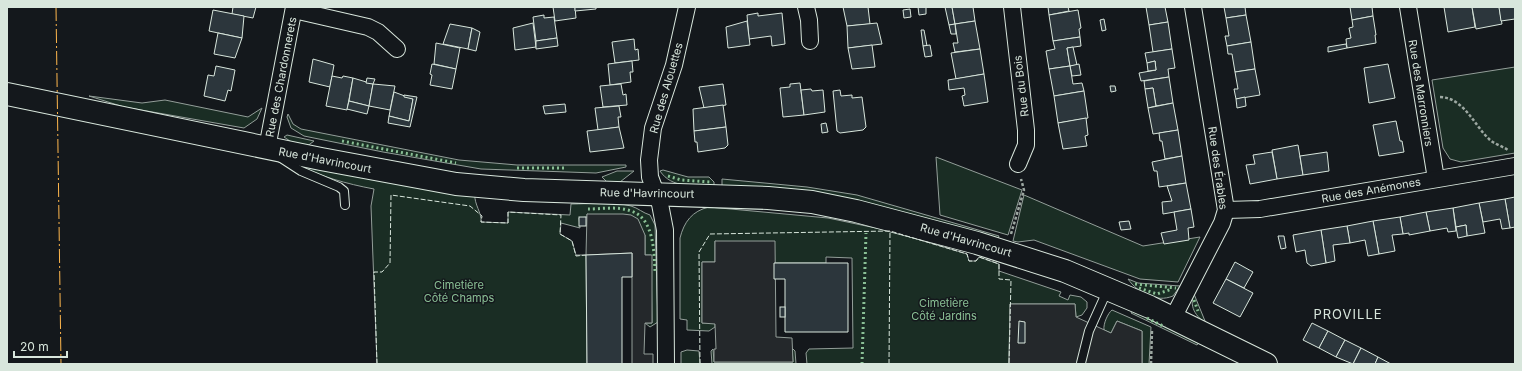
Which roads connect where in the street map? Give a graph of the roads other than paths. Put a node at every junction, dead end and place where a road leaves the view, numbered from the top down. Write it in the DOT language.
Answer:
graph roads {
  1 [pos="688,7"];
  2 [pos="806,7"];
  3 [pos="1012,7"];
  4 [pos="1193,7"];
  5 [pos="1408,7"];
  6 [pos="294,8"];
  7 [pos="810,41"];
  8 [pos="397,50"];
  9 [pos="7,94"];
  10 [pos="267,148"];
  11 [pos="1018,164"];
  12 [pos="1514,166"];
  13 [pos="1436,179"];
  14 [pos="656,193"];
  15 [pos="345,205"];
  16 [pos="1226,210"];
  17 [pos="1108,288"];
  18 [pos="1169,316"];
  19 [pos="1081,363"];
  20 [pos="666,364"];
  21 [pos="1266,364"];
  1 -- 14 [label="street, Rue des Alouettes"];
  2 -- 7 [label="street"];
  3 -- 11 [label="street, Rue du Bois"];
  4 -- 16 [label="street, Rue des Érables"];
  5 -- 13 [label="street, Rue des Marronniers"];
  6 -- 8 [label="street"];
  6 -- 10 [label="street, Rue des Chardonnerets"];
  9 -- 10 [label="street, Rue d'Havrincourt"];
  10 -- 14 [label="street, Rue d'Havrincourt"];
  10 -- 15 [label="lane"];
  12 -- 13 [label="street, Rue des Anémones"];
  13 -- 16 [label="street, Rue des Anémones"];
  14 -- 17 [label="street, Rue d'Havrincourt"];
  14 -- 20 [label="street, Rue des Alouettes"];
  16 -- 18 [label="street, Rue des Érables"];
  17 -- 18 [label="street, Rue d'Havrincourt"];
  17 -- 19 [label="lane"];
  18 -- 21 [label="street, Rue d'Havrincourt"];
}
